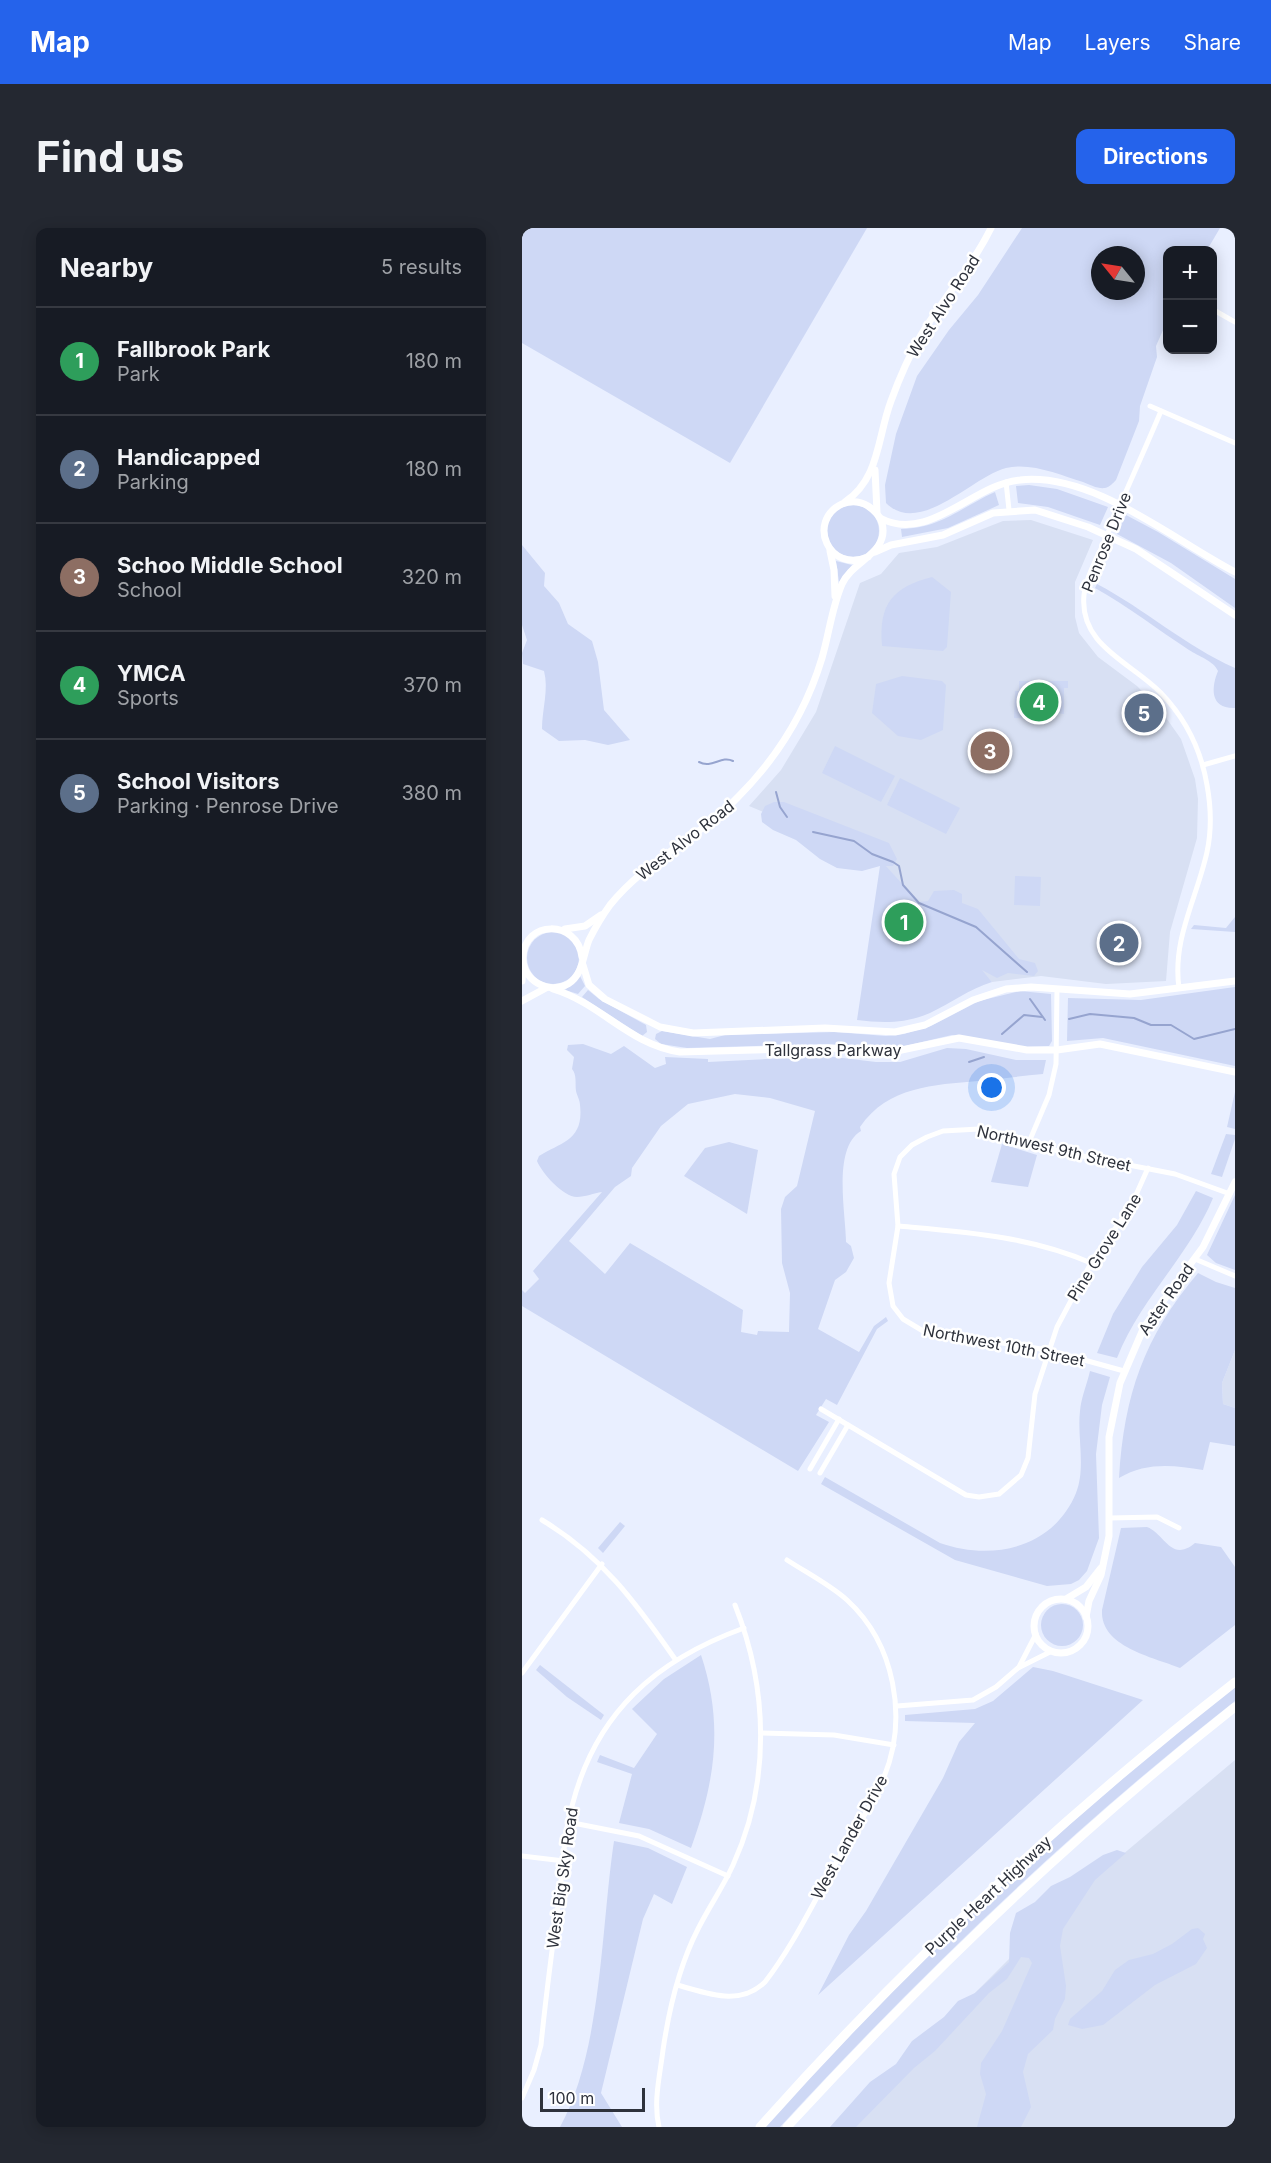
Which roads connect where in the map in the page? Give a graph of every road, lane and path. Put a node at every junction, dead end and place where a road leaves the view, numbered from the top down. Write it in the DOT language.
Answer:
graph roads {
  1 [pos="991,228"];
  2 [pos="1217,312"];
  3 [pos="1235,322"];
  4 [pos="1150,406"];
  5 [pos="1161,411"];
  6 [pos="1235,443"];
  7 [pos="876,455"];
  8 [pos="1006,482"];
  9 [pos="840,505"];
  10 [pos="1120,505"];
  11 [pos="1009,510"];
  12 [pos="879,516"];
  13 [pos="1107,535"];
  14 [pos="830,548"];
  15 [pos="871,555"];
  16 [pos="1235,572"];
  17 [pos="833,610"];
  18 [pos="1235,615"];
  19 [pos="1235,756"];
  20 [pos="1203,765"];
  21 [pos="609,907"];
  22 [pos="559,929"];
  23 [pos="582,958"];
  24 [pos="524,964"];
  25 [pos="522,981"];
  26 [pos="1235,981"];
  27 [pos="549,988"];
  28 [pos="1057,988"];
  29 [pos="1179,988"];
  30 [pos="522,1000"];
  31 [pos="1057,1050"];
  32 [pos="1235,1072"];
  33 [pos="1029,1142"];
  34 [pos="1148,1168"];
  35 [pos="1235,1182"];
  36 [pos="1230,1194"];
  37 [pos="898,1226"];
  38 [pos="1195,1259"];
  39 [pos="1091,1263"];
  40 [pos="1235,1276"];
  41 [pos="1047,1350"];
  42 [pos="1124,1371"];
  43 [pos="821,1409"];
  44 [pos="839,1419"];
  45 [pos="848,1425"];
  46 [pos="810,1469"];
  47 [pos="820,1473"];
  48 [pos="1110,1518"];
  49 [pos="542,1520"];
  50 [pos="1179,1528"];
  51 [pos="787,1560"];
  52 [pos="602,1564"];
  53 [pos="1102,1565"];
  54 [pos="1066,1599"];
  55 [pos="735,1605"];
  56 [pos="1086,1617"];
  57 [pos="744,1628"];
  58 [pos="1036,1634"];
  59 [pos="1052,1651"];
  60 [pos="675,1659"];
  61 [pos="1018,1668"];
  62 [pos="522,1673"];
  63 [pos="1235,1682"];
  64 [pos="897,1706"];
  65 [pos="1235,1707"];
  66 [pos="761,1733"];
  67 [pos="894,1744"];
  68 [pos="568,1822"];
  69 [pos="522,1856"];
  70 [pos="564,1861"];
  71 [pos="728,1876"];
  72 [pos="677,1985"];
  73 [pos="522,2098"];
  74 [pos="660,2127"];
  75 [pos="760,2127"];
  76 [pos="787,2127"];
  1 -- 7 [label="street, West Alvo Road"];
  2 -- 3 [label="street"];
  4 -- 5 [label="street"];
  5 -- 6 [label="street"];
  5 -- 10 [label="street, Penrose Drive"];
  7 -- 9 [label="street, West Alvo Road"];
  7 -- 12 [label="street, West Alvo Road"];
  8 -- 10 [label="street"];
  8 -- 11 [label="street"];
  8 -- 12 [label="street"];
  9 -- 12 [label="street"];
  9 -- 14 [label="street"];
  10 -- 13 [label="street, Penrose Drive"];
  10 -- 16 [label="street"];
  11 -- 13 [label="street"];
  11 -- 15 [label="street"];
  12 -- 15 [label="street"];
  13 -- 18 [label="street"];
  13 -- 20 [label="street, Penrose Drive"];
  14 -- 15 [label="street"];
  14 -- 17 [label="street, West Alvo Road"];
  15 -- 17 [label="street, West Alvo Road"];
  17 -- 21 [label="street, West Alvo Road"];
  19 -- 20 [label="street"];
  20 -- 29 [label="street, Penrose Drive"];
  21 -- 22 [label="street, West Alvo Road"];
  21 -- 23 [label="street, West Alvo Road"];
  22 -- 23 [label="street"];
  22 -- 24 [label="street"];
  23 -- 27 [label="street"];
  23 -- 28 [label="street, Tallgrass Parkway"];
  24 -- 25 [label="street"];
  24 -- 27 [label="street"];
  26 -- 29 [label="street, Tallgrass Parkway"];
  27 -- 30 [label="street"];
  27 -- 31 [label="street, Tallgrass Parkway"];
  28 -- 29 [label="street, Tallgrass Parkway"];
  28 -- 31 [label="street"];
  31 -- 32 [label="street, Tallgrass Parkway"];
  31 -- 33 [label="street"];
  33 -- 34 [label="street, Northwest 9th Street"];
  33 -- 37 [label="street, Northwest 9th Street"];
  34 -- 36 [label="street, Northwest 9th Street"];
  34 -- 39 [label="street, Pine Grove Lane"];
  35 -- 36 [label="street, Aster Road"];
  36 -- 38 [label="street, Aster Road"];
  37 -- 39 [label="street"];
  37 -- 41 [label="street, Northwest 10th Street"];
  38 -- 40 [label="street"];
  38 -- 42 [label="street, Aster Road"];
  39 -- 41 [label="street, Pine Grove Lane"];
  41 -- 42 [label="street, Northwest 10th Street"];
  41 -- 45 [label="street, Pine Grove Lane"];
  42 -- 48 [label="street, Aster Road"];
  43 -- 44 [label="street"];
  44 -- 45 [label="street"];
  44 -- 46 [label="street"];
  45 -- 47 [label="street"];
  48 -- 50 [label="street"];
  48 -- 53 [label="street, Aster Road"];
  49 -- 52 [label="street"];
  51 -- 64 [label="street, West Lander Drive"];
  52 -- 60 [label="street"];
  52 -- 62 [label="street"];
  53 -- 54 [label="street, Aster Road"];
  53 -- 56 [label="street, Aster Road"];
  54 -- 56 [label="street"];
  54 -- 58 [label="street"];
  55 -- 57 [label="street"];
  56 -- 59 [label="street"];
  57 -- 60 [label="street, West Big Sky Road"];
  57 -- 66 [label="street"];
  58 -- 59 [label="street"];
  58 -- 61 [label="street"];
  59 -- 61 [label="street"];
  60 -- 68 [label="street, West Big Sky Road"];
  61 -- 64 [label="street"];
  63 -- 75 [label="main road, Purple Heart Highway"];
  64 -- 67 [label="street, West Lander Drive"];
  65 -- 76 [label="main road, Purple Heart Highway"];
  66 -- 67 [label="street"];
  66 -- 71 [label="street"];
  67 -- 72 [label="street, West Lander Drive"];
  68 -- 70 [label="street, West Big Sky Road"];
  68 -- 71 [label="street"];
  69 -- 70 [label="street"];
  70 -- 73 [label="street, West Big Sky Road"];
  71 -- 72 [label="street"];
  72 -- 74 [label="street"];
}
